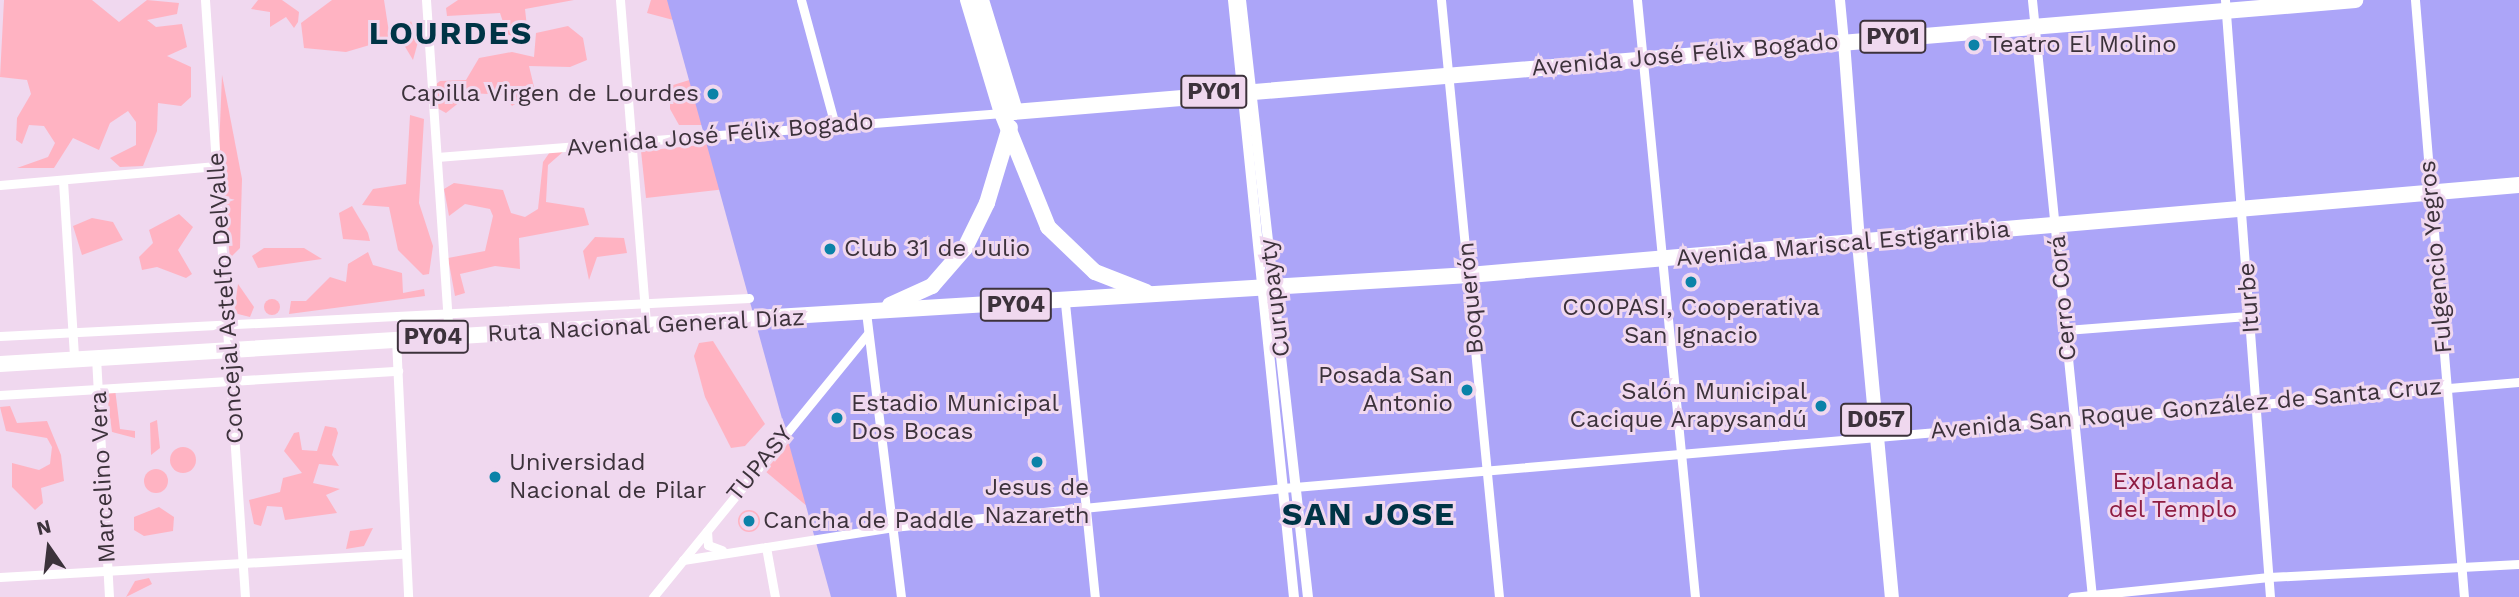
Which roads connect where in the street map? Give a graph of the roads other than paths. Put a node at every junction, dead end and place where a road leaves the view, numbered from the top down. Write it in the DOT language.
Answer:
graph roads {
  1 [pos="205,0"];
  2 [pos="426,0"];
  3 [pos="620,0"];
  4 [pos="801,0"];
  5 [pos="968,0"];
  6 [pos="981,0"];
  7 [pos="1233,0"];
  8 [pos="1241,0"];
  9 [pos="1441,0"];
  10 [pos="1637,0"];
  11 [pos="1840,0"];
  12 [pos="2032,0"];
  13 [pos="2355,0"];
  14 [pos="2415,0"];
  15 [pos="2225,5"];
  16 [pos="2034,25"];
  17 [pos="1844,42"];
  18 [pos="1641,61"];
  19 [pos="1450,73"];
  20 [pos="1246,89"];
  21 [pos="1008,112"];
  22 [pos="835,125"];
  23 [pos="1009,129"];
  24 [pos="633,144"];
  25 [pos="438,157"];
  26 [pos="216,166"];
  27 [pos="63,181"];
  28 [pos="0,185"];
  29 [pos="2519,185"];
  30 [pos="2429,193"];
  31 [pos="2242,210"];
  32 [pos="2056,226"];
  33 [pos="1859,243"];
  34 [pos="1662,259"];
  35 [pos="1469,275"];
  36 [pos="1271,288"];
  37 [pos="1166,295"];
  38 [pos="749,298"];
  39 [pos="645,300"];
  40 [pos="1065,303"];
  41 [pos="447,311"];
  42 [pos="866,312"];
  43 [pos="2250,316"];
  44 [pos="230,322"];
  45 [pos="646,325"];
  46 [pos="2066,330"];
  47 [pos="71,332"];
  48 [pos="869,333"];
  49 [pos="0,336"];
  50 [pos="449,337"];
  51 [pos="396,339"];
  52 [pos="233,348"];
  53 [pos="96,356"];
  54 [pos="74,358"];
  55 [pos="0,363"];
  56 [pos="398,371"];
  57 [pos="235,379"];
  58 [pos="2519,382"];
  59 [pos="2448,388"];
  60 [pos="99,389"];
  61 [pos="0,394"];
  62 [pos="2257,404"];
  63 [pos="2074,416"];
  64 [pos="1878,434"];
  65 [pos="1678,452"];
  66 [pos="1486,471"];
  67 [pos="1296,487"];
  68 [pos="1283,488"];
  69 [pos="1085,509"];
  70 [pos="893,527"];
  71 [pos="707,531"];
  72 [pos="766,547"];
  73 [pos="730,552"];
  74 [pos="405,554"];
  75 [pos="683,559"];
  76 [pos="2519,564"];
  77 [pos="243,566"];
  78 [pos="2461,568"];
  79 [pos="107,573"];
  80 [pos="0,577"];
  81 [pos="2269,577"];
  82 [pos="2092,596"];
  83 [pos="109,597"];
  84 [pos="245,597"];
  85 [pos="408,597"];
  86 [pos="653,597"];
  87 [pos="775,597"];
  88 [pos="901,597"];
  89 [pos="1095,597"];
  90 [pos="1294,597"];
  91 [pos="1308,597"];
  92 [pos="1499,597"];
  93 [pos="1695,597"];
  94 [pos="1892,597"];
  95 [pos="2072,597"];
  96 [pos="2270,597"];
  97 [pos="2464,597"];
  1 -- 26 [label="street, Concejal Astelfo DelValle"];
  2 -- 25 [label="street"];
  3 -- 24 [label="street"];
  4 -- 22 [label="street"];
  5 -- 21 [label="highway"];
  6 -- 21 [label="highway"];
  7 -- 20 [label="street, Curupayty"];
  8 -- 20 [label="street, Curupayty"];
  9 -- 19 [label="street, Boquerón"];
  10 -- 18 [label="street"];
  11 -- 17 [label="street"];
  12 -- 16 [label="street, Cerro Corá"];
  13 -- 15 [label="highway, Avenida José Félix Bogado / PY01"];
  14 -- 30 [label="street, Fulgencio Yegros"];
  15 -- 16 [label="highway, Avenida José Félix Bogado / PY01"];
  15 -- 31 [label="street, Iturbe"];
  16 -- 17 [label="highway, Avenida José Félix Bogado / PY01"];
  16 -- 32 [label="street, Cerro Corá"];
  17 -- 18 [label="highway, Avenida José Félix Bogado / PY01"];
  17 -- 33 [label="main road, D057"];
  18 -- 19 [label="highway, Avenida José Félix Bogado / PY01"];
  18 -- 34 [label="street"];
  19 -- 20 [label="highway, Avenida José Félix Bogado / PY01"];
  19 -- 35 [label="street, Boquerón"];
  20 -- 21 [label="highway, Avenida José Félix Bogado / PY01"];
  20 -- 36 [label="street, Curupayty"];
  21 -- 22 [label="street, Avenida José Félix Bogado"];
  21 -- 23 [label="highway"];
  22 -- 24 [label="street, Avenida José Félix Bogado"];
  23 -- 37 [label="highway"];
  23 -- 42 [label="highway"];
  24 -- 25 [label="street, Avenida José Félix Bogado"];
  24 -- 39 [label="street"];
  25 -- 41 [label="street"];
  26 -- 27 [label="street"];
  26 -- 44 [label="street, Concejal Astelfo DelValle"];
  27 -- 28 [label="street"];
  27 -- 47 [label="street"];
  29 -- 30 [label="highway, Avenida Mariscal Estigarribia"];
  30 -- 31 [label="highway, Avenida Mariscal Estigarribia"];
  30 -- 59 [label="street, Fulgencio Yegros"];
  31 -- 32 [label="highway, Avenida Mariscal Estigarribia"];
  31 -- 43 [label="street, Iturbe"];
  32 -- 33 [label="highway, Avenida Mariscal Estigarribia"];
  32 -- 46 [label="street, Cerro Corá"];
  33 -- 34 [label="highway, Avenida Mariscal Estigarribia"];
  33 -- 64 [label="main road, D057"];
  34 -- 35 [label="highway, Avenida Mariscal Estigarribia"];
  34 -- 65 [label="street"];
  35 -- 36 [label="highway, Avenida Mariscal Estigarribia"];
  35 -- 66 [label="street, Boquerón"];
  36 -- 37 [label="highway, Avenida Mariscal Estigarribia"];
  36 -- 67 [label="street, Curupayty"];
  36 -- 68 [label="street, Curupayty"];
  37 -- 40 [label="highway, Ruta Nacional General Díaz / PY04"];
  38 -- 39 [label="street"];
  39 -- 41 [label="street"];
  39 -- 45 [label="street"];
  40 -- 42 [label="highway, Ruta Nacional General Díaz / PY04"];
  40 -- 69 [label="street"];
  41 -- 44 [label="street"];
  41 -- 50 [label="street"];
  42 -- 45 [label="highway, Ruta Nacional General Díaz / PY04"];
  42 -- 48 [label="street"];
  43 -- 46 [label="street"];
  43 -- 62 [label="street, Iturbe"];
  44 -- 47 [label="street"];
  44 -- 52 [label="street, Concejal Astelfo DelValle"];
  45 -- 50 [label="highway, Ruta Nacional General Díaz / PY04"];
  46 -- 63 [label="street, Cerro Corá"];
  47 -- 49 [label="street"];
  47 -- 54 [label="street"];
  48 -- 70 [label="street"];
  48 -- 71 [label="street, TUPASY"];
  50 -- 51 [label="highway, Ruta Nacional General Díaz / PY04"];
  51 -- 52 [label="highway, Ruta Nacional General Díaz / PY04"];
  51 -- 56 [label="street"];
  52 -- 53 [label="highway, Ruta Nacional General Díaz / PY04"];
  52 -- 57 [label="street, Concejal Astelfo DelValle"];
  53 -- 54 [label="highway, Ruta Nacional General Díaz / PY04"];
  53 -- 60 [label="street, Marcelino Vera"];
  54 -- 55 [label="highway, Ruta Nacional General Díaz / PY04"];
  56 -- 57 [label="street"];
  56 -- 74 [label="street"];
  57 -- 60 [label="street"];
  57 -- 77 [label="street, Concejal Astelfo DelValle"];
  58 -- 59 [label="street, Avenida San Roque González de Santa Cruz"];
  59 -- 62 [label="street, Avenida San Roque González de Santa Cruz"];
  59 -- 78 [label="street, Fulgencio Yegros"];
  60 -- 61 [label="street"];
  60 -- 79 [label="street, Marcelino Vera"];
  62 -- 63 [label="street, Avenida San Roque González de Santa Cruz"];
  62 -- 81 [label="street, Iturbe"];
  63 -- 64 [label="street, Avenida San Roque González de Santa Cruz"];
  63 -- 82 [label="street, Cerro Corá"];
  64 -- 65 [label="street, Avenida San Roque González de Santa Cruz"];
  64 -- 94 [label="main road, D057"];
  65 -- 66 [label="street, Avenida San Roque González de Santa Cruz"];
  65 -- 93 [label="street"];
  66 -- 67 [label="street, Avenida San Roque González de Santa Cruz"];
  66 -- 92 [label="street, Boquerón"];
  67 -- 68 [label="street, Avenida San Roque González de Santa Cruz"];
  67 -- 91 [label="street, Curupayty"];
  68 -- 69 [label="street, Avenida San Roque González de Santa Cruz"];
  68 -- 90 [label="street, Curupayty"];
  69 -- 70 [label="street, Avenida San Roque González de Santa Cruz"];
  69 -- 89 [label="street"];
  70 -- 72 [label="street, Avenida San Roque González de Santa Cruz"];
  70 -- 88 [label="street"];
  71 -- 73 [label="street"];
  71 -- 75 [label="street, TUPASY"];
  72 -- 73 [label="street, Avenida San Roque González de Santa Cruz"];
  72 -- 87 [label="street"];
  73 -- 75 [label="street, Avenida San Roque González de Santa Cruz"];
  74 -- 77 [label="street"];
  74 -- 85 [label="street"];
  75 -- 86 [label="street, TUPASY"];
  76 -- 78 [label="street"];
  77 -- 79 [label="street"];
  77 -- 84 [label="street, Concejal Astelfo DelValle"];
  78 -- 81 [label="street"];
  78 -- 97 [label="street, Fulgencio Yegros"];
  79 -- 80 [label="street"];
  79 -- 83 [label="street, Marcelino Vera"];
  81 -- 82 [label="street"];
  81 -- 96 [label="street, Iturbe"];
  82 -- 95 [label="street"];
}
